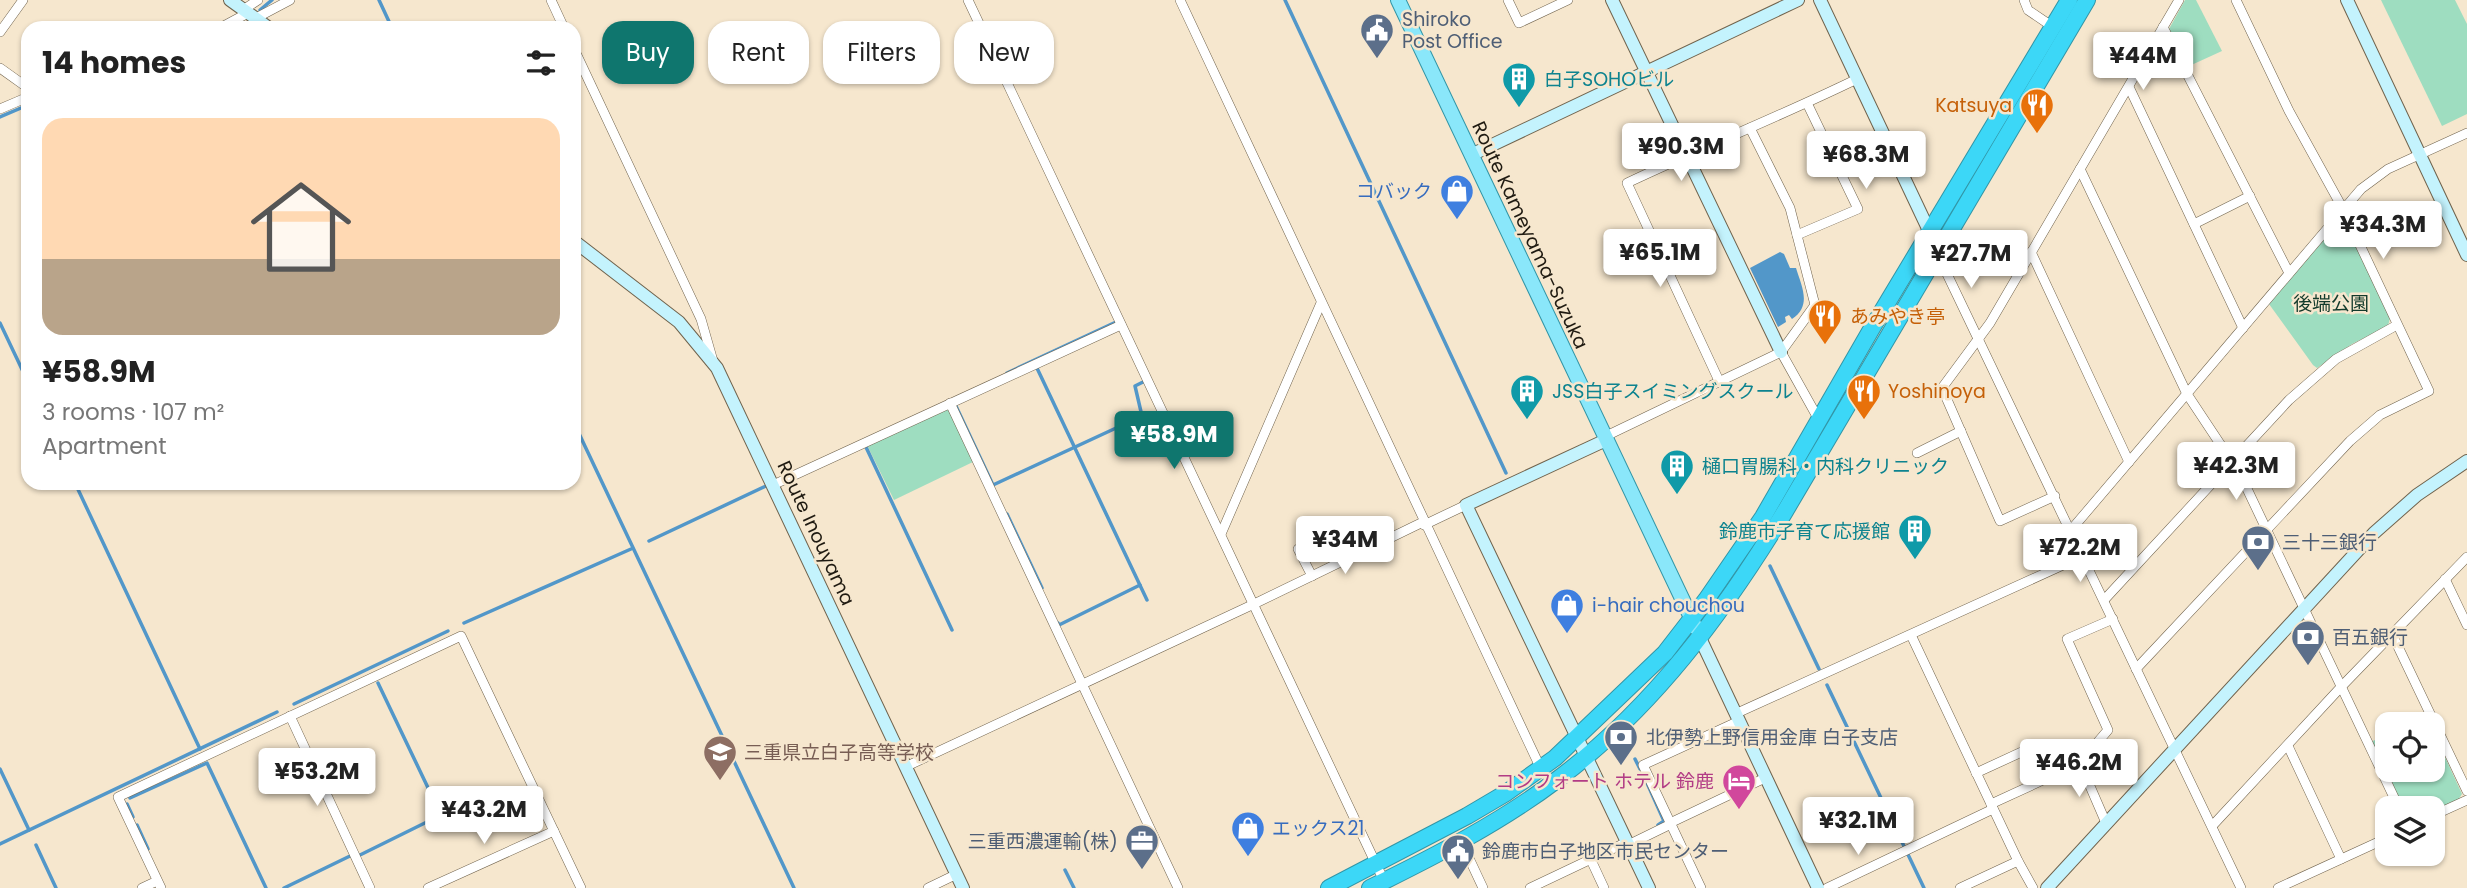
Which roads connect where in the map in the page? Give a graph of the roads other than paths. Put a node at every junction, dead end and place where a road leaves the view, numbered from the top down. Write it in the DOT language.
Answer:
graph roads {
  1 [pos="23,0"];
  2 [pos="230,0"];
  3 [pos="258,0"];
  4 [pos="290,0"];
  5 [pos="551,0"];
  6 [pos="968,0"];
  7 [pos="1180,0"];
  8 [pos="1398,0"];
  9 [pos="1508,0"];
  10 [pos="1568,0"];
  11 [pos="1612,0"];
  12 [pos="1798,0"];
  13 [pos="1820,0"];
  14 [pos="2024,0"];
  15 [pos="2069,0"];
  16 [pos="2087,0"];
  17 [pos="2179,0"];
  18 [pos="2236,0"];
  19 [pos="2347,0"];
  20 [pos="249,14"];
  21 [pos="234,21"];
  22 [pos="260,21"];
  23 [pos="561,21"];
  24 [pos="2053,27"];
  25 [pos="2163,27"];
  26 [pos="0,33"];
  27 [pos="581,64"];
  28 [pos="0,68"];
  29 [pos="1646,72"];
  30 [pos="1857,79"];
  31 [pos="21,83"];
  32 [pos="2129,87"];
  33 [pos="21,100"];
  34 [pos="1807,103"];
  35 [pos="0,109"];
  36 [pos="1750,128"];
  37 [pos="2467,133"];
  38 [pos="1471,155"];
  39 [pos="1686,155"];
  40 [pos="2420,155"];
  41 [pos="2080,169"];
  42 [pos="2250,196"];
  43 [pos="2343,209"];
  44 [pos="2194,223"];
  45 [pos="1930,231"];
  46 [pos="1797,235"];
  47 [pos="581,246"];
  48 [pos="2031,252"];
  49 [pos="1937,253"];
  50 [pos="2467,255"];
  51 [pos="2289,273"];
  52 [pos="1321,303"];
  53 [pos="1121,325"];
  54 [pos="2397,325"];
  55 [pos="2243,328"];
  56 [pos="1978,338"];
  57 [pos="1781,352"];
  58 [pos="715,366"];
  59 [pos="1720,383"];
  60 [pos="2187,394"];
  61 [pos="950,403"];
  62 [pos="1819,421"];
  63 [pos="1961,431"];
  64 [pos="1605,438"];
  65 [pos="1917,453"];
  66 [pos="2233,461"];
  67 [pos="2467,461"];
  68 [pos="2129,462"];
  69 [pos="773,485"];
  70 [pos="2055,496"];
  71 [pos="1465,505"];
  72 [pos="1424,523"];
  73 [pos="2071,530"];
  74 [pos="2266,530"];
  75 [pos="1221,534"];
  76 [pos="1298,549"];
  77 [pos="2083,555"];
  78 [pos="2467,557"];
  79 [pos="1312,576"];
  80 [pos="2445,579"];
  81 [pos="2105,599"];
  82 [pos="1254,604"];
  83 [pos="2303,607"];
  84 [pos="2113,619"];
  85 [pos="1691,620"];
  86 [pos="2467,625"];
  87 [pos="2392,634"];
  88 [pos="1911,635"];
  89 [pos="1700,638"];
  90 [pos="2136,670"];
  91 [pos="1081,684"];
  92 [pos="2341,687"];
  93 [pos="290,716"];
  94 [pos="1737,718"];
  95 [pos="1577,738"];
  96 [pos="2039,744"];
  97 [pos="2175,746"];
  98 [pos="2288,746"];
  99 [pos="1586,756"];
  100 [pos="2080,763"];
  101 [pos="905,767"];
  102 [pos="1541,769"];
  103 [pos="1976,773"];
  104 [pos="1765,778"];
  105 [pos="2467,791"];
  106 [pos="2393,796"];
  107 [pos="2467,800"];
  108 [pos="1992,807"];
  109 [pos="2445,811"];
  110 [pos="2106,823"];
  111 [pos="1671,824"];
  112 [pos="2213,825"];
  113 [pos="554,831"];
  114 [pos="1461,841"];
  115 [pos="2375,843"];
  116 [pos="1628,844"];
  117 [pos="2341,859"];
  118 [pos="1591,860"];
  119 [pos="2018,861"];
  120 [pos="1376,864"];
  121 [pos="957,874"];
  122 [pos="159,884"];
  123 [pos="1377,884"];
  124 [pos="1543,885"];
  125 [pos="142,888"];
  126 [pos="370,888"];
  127 [pos="428,888"];
  128 [pos="580,888"];
  129 [pos="929,888"];
  130 [pos="963,888"];
  131 [pos="1178,888"];
  132 [pos="1329,888"];
  133 [pos="1483,888"];
  134 [pos="1530,888"];
  135 [pos="1604,888"];
  136 [pos="1649,888"];
  137 [pos="1701,888"];
  138 [pos="1819,888"];
  139 [pos="1960,888"];
  140 [pos="2033,888"];
  141 [pos="2047,888"];
  142 [pos="2241,888"];
  143 [pos="2278,888"];
  1 -- 26 [label="street"];
  2 -- 20 [label="street"];
  3 -- 20 [label="street"];
  4 -- 20 [label="street"];
  5 -- 23 [label="street"];
  6 -- 53 [label="street"];
  7 -- 52 [label="street"];
  8 -- 38 [label="main road, Route Kameyama-Suzuka"];
  9 -- 10 [label="street"];
  11 -- 29 [label="street"];
  12 -- 29 [label="street"];
  13 -- 30 [label="street"];
  14 -- 24 [label="street"];
  15 -- 24 [label="highway"];
  16 -- 49 [label="highway"];
  17 -- 25 [label="street"];
  18 -- 43 [label="street"];
  19 -- 40 [label="street"];
  20 -- 21 [label="street"];
  20 -- 22 [label="street"];
  24 -- 45 [label="highway"];
  25 -- 32 [label="street"];
  25 -- 42 [label="street"];
  27 -- 58 [label="street"];
  28 -- 31 [label="street"];
  29 -- 38 [label="street"];
  29 -- 39 [label="street"];
  30 -- 34 [label="street"];
  30 -- 45 [label="street"];
  32 -- 41 [label="street"];
  32 -- 44 [label="street"];
  33 -- 35 [label="street"];
  34 -- 36 [label="street"];
  34 -- 46 [label="street"];
  36 -- 39 [label="street"];
  36 -- 46 [label="street"];
  37 -- 40 [label="street"];
  38 -- 64 [label="main road, Route Kameyama-Suzuka"];
  39 -- 57 [label="street"];
  39 -- 59 [label="street"];
  40 -- 43 [label="street"];
  40 -- 50 [label="street"];
  41 -- 48 [label="street"];
  41 -- 60 [label="street"];
  42 -- 44 [label="street"];
  42 -- 51 [label="street"];
  43 -- 51 [label="street"];
  43 -- 54 [label="street"];
  44 -- 55 [label="street"];
  45 -- 49 [label="street"];
  45 -- 62 [label="highway"];
  46 -- 57 [label="street"];
  47 -- 58 [label="street, Route Inouyama"];
  48 -- 56 [label="street"];
  48 -- 68 [label="street"];
  49 -- 56 [label="street"];
  49 -- 89 [label="highway"];
  51 -- 55 [label="street"];
  52 -- 72 [label="street"];
  52 -- 75 [label="street"];
  53 -- 61 [label="street"];
  53 -- 75 [label="street"];
  54 -- 66 [label="street"];
  54 -- 74 [label="street"];
  55 -- 60 [label="street"];
  56 -- 63 [label="street"];
  56 -- 70 [label="street"];
  57 -- 59 [label="street"];
  57 -- 62 [label="street"];
  58 -- 69 [label="street, Route Inouyama"];
  59 -- 64 [label="street"];
  60 -- 66 [label="street"];
  60 -- 68 [label="street"];
  61 -- 69 [label="street"];
  61 -- 91 [label="street"];
  62 -- 85 [label="highway"];
  63 -- 65 [label="street"];
  63 -- 70 [label="street"];
  64 -- 71 [label="street"];
  64 -- 85 [label="main road, Route Kameyama-Suzuka"];
  66 -- 74 [label="street"];
  66 -- 81 [label="street"];
  67 -- 83 [label="street"];
  68 -- 73 [label="street"];
  69 -- 101 [label="street, Route Inouyama"];
  70 -- 73 [label="street"];
  71 -- 72 [label="street"];
  71 -- 95 [label="street"];
  72 -- 79 [label="street"];
  72 -- 102 [label="street"];
  73 -- 77 [label="street"];
  74 -- 83 [label="street"];
  74 -- 90 [label="street"];
  75 -- 82 [label="street"];
  76 -- 79 [label="street"];
  77 -- 81 [label="street"];
  77 -- 88 [label="street"];
  78 -- 80 [label="street"];
  79 -- 82 [label="street"];
  80 -- 86 [label="street"];
  80 -- 87 [label="street"];
  81 -- 84 [label="street"];
  82 -- 91 [label="street"];
  82 -- 120 [label="street"];
  83 -- 92 [label="street"];
  83 -- 97 [label="street"];
  84 -- 90 [label="street"];
  84 -- 100 [label="street"];
  85 -- 89 [label="main road, Route Kameyama-Suzuka"];
  85 -- 95 [label="highway"];
  87 -- 92 [label="street"];
  87 -- 105 [label="street"];
  88 -- 94 [label="street"];
  88 -- 103 [label="street"];
  89 -- 94 [label="street"];
  89 -- 99 [label="highway"];
  90 -- 97 [label="street"];
  91 -- 101 [label="street"];
  91 -- 131 [label="street"];
  92 -- 98 [label="street"];
  92 -- 106 [label="street"];
  93 -- 113 [label="street"];
  93 -- 122 [label="street"];
  93 -- 126 [label="street"];
  94 -- 104 [label="street"];
  94 -- 111 [label="street"];
  95 -- 99 [label="street"];
  95 -- 102 [label="highway"];
  96 -- 103 [label="street"];
  97 -- 110 [label="street"];
  97 -- 112 [label="street"];
  98 -- 112 [label="street"];
  98 -- 117 [label="street"];
  99 -- 114 [label="highway"];
  99 -- 116 [label="street"];
  100 -- 108 [label="street"];
  100 -- 110 [label="street"];
  101 -- 121 [label="street, Route Inouyama"];
  102 -- 120 [label="highway"];
  103 -- 108 [label="street"];
  104 -- 111 [label="street"];
  104 -- 138 [label="street"];
  107 -- 109 [label="street"];
  108 -- 119 [label="street"];
  108 -- 138 [label="street"];
  110 -- 141 [label="street"];
  111 -- 116 [label="street"];
  111 -- 137 [label="street"];
  112 -- 142 [label="street"];
  113 -- 127 [label="street"];
  113 -- 128 [label="street"];
  114 -- 123 [label="highway"];
  114 -- 133 [label="street"];
  115 -- 117 [label="street"];
  116 -- 118 [label="street"];
  116 -- 136 [label="street"];
  117 -- 143 [label="street"];
  118 -- 124 [label="street"];
  118 -- 135 [label="street"];
  119 -- 139 [label="street"];
  119 -- 140 [label="street"];
  120 -- 123 [label="street"];
  120 -- 132 [label="highway"];
  121 -- 129 [label="street"];
  121 -- 130 [label="street, Route Inouyama"];
  122 -- 125 [label="street"];
  124 -- 134 [label="street"];
}
